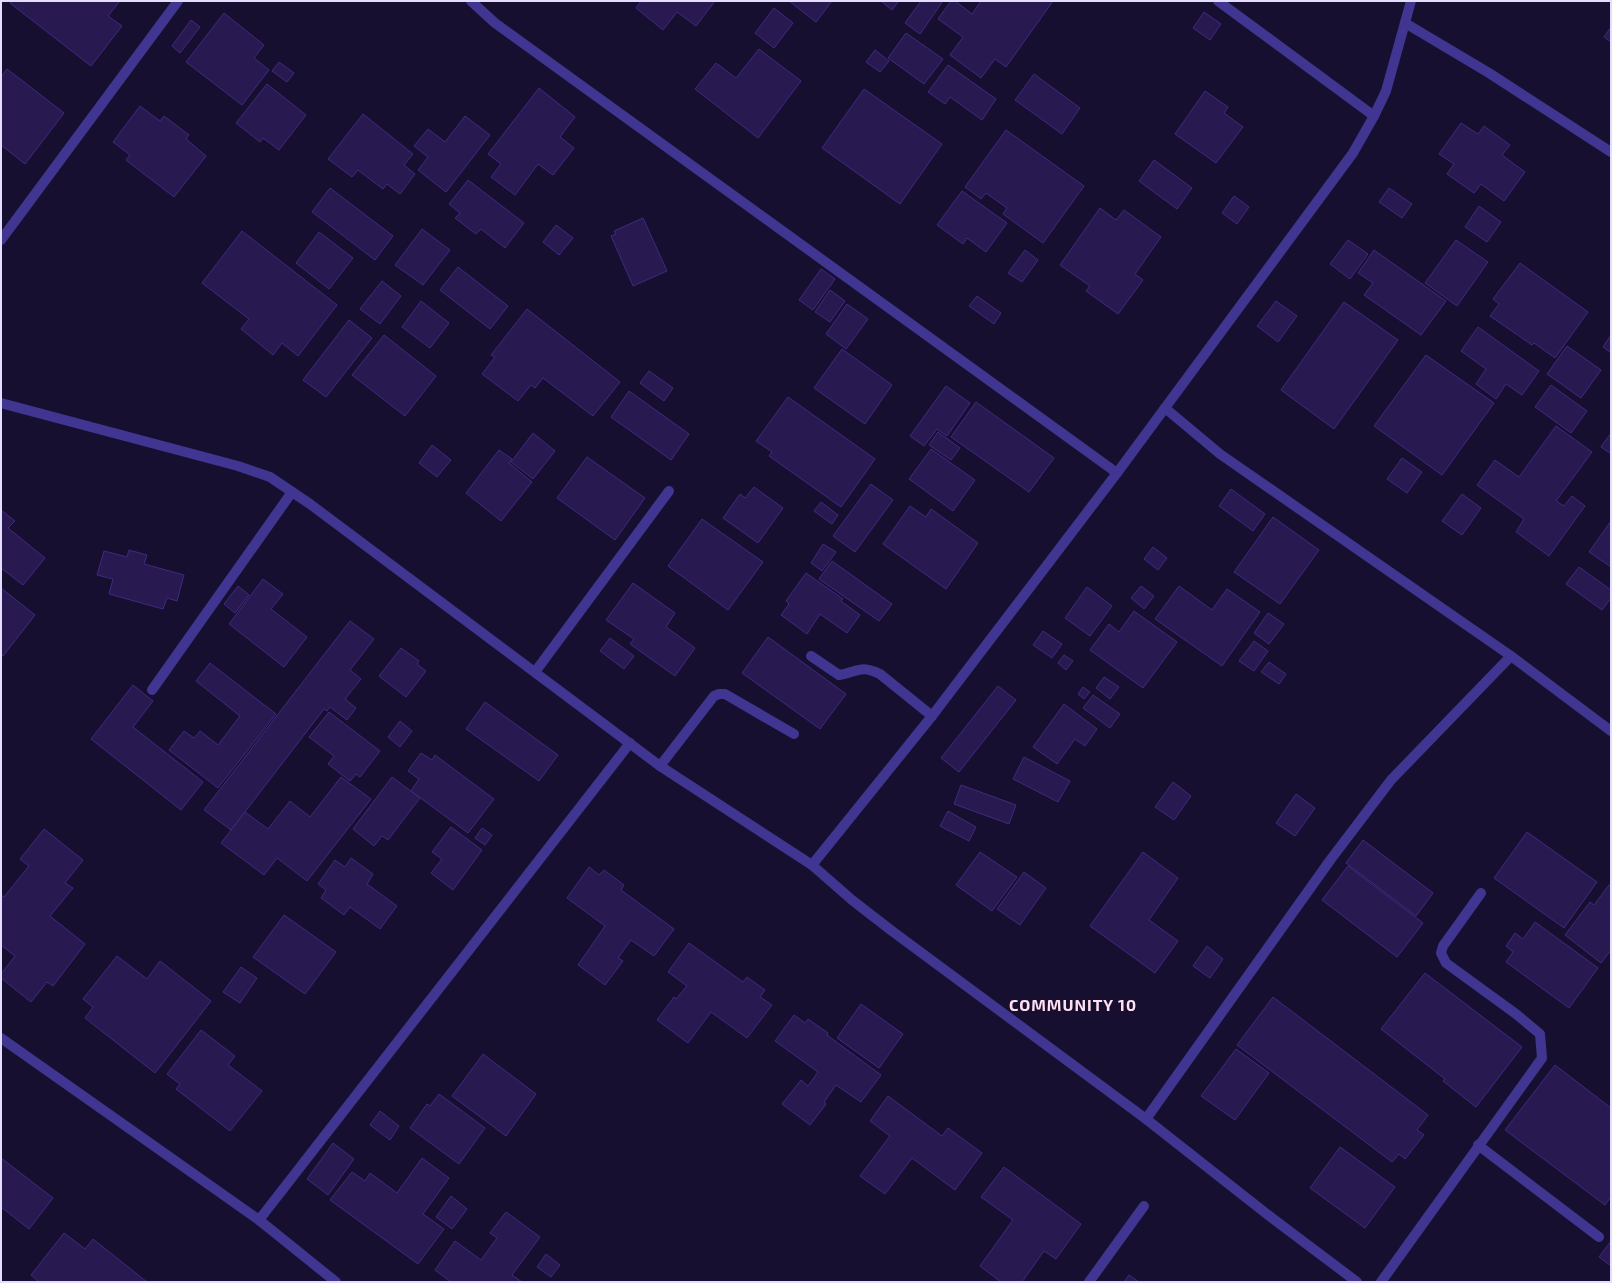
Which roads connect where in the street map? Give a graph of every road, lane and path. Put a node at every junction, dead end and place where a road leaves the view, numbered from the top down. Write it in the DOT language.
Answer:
graph roads {
  1 [pos="178,1"];
  2 [pos="471,1"];
  3 [pos="1218,1"];
  4 [pos="1411,1"];
  5 [pos="1405,23"];
  6 [pos="1374,116"];
  7 [pos="1611,152"];
  8 [pos="1,240"];
  9 [pos="1,403"];
  10 [pos="1165,408"];
  11 [pos="1117,473"];
  12 [pos="669,491"];
  13 [pos="292,492"];
  14 [pos="811,656"];
  15 [pos="1511,656"];
  16 [pos="535,672"];
  17 [pos="152,690"];
  18 [pos="932,716"];
  19 [pos="1611,732"];
  20 [pos="794,734"];
  21 [pos="630,743"];
  22 [pos="660,766"];
  23 [pos="812,865"];
  24 [pos="1481,893"];
  25 [pos="1,1038"];
  26 [pos="1146,1119"];
  27 [pos="1478,1145"];
  28 [pos="1144,1206"];
  29 [pos="259,1220"];
  30 [pos="1599,1237"];
  31 [pos="336,1282"];
  32 [pos="1089,1282"];
  33 [pos="1357,1282"];
  34 [pos="1381,1282"];
  1 -- 8 [label="street"];
  2 -- 11 [label="street"];
  3 -- 6 [label="street"];
  4 -- 5 [label="street"];
  5 -- 6 [label="street"];
  5 -- 7 [label="street"];
  6 -- 10 [label="street"];
  9 -- 13 [label="street"];
  10 -- 11 [label="street"];
  10 -- 15 [label="street"];
  11 -- 18 [label="street"];
  12 -- 16 [label="street"];
  13 -- 16 [label="street"];
  13 -- 17 [label="street"];
  14 -- 18 [label="street"];
  15 -- 19 [label="street"];
  15 -- 26 [label="street"];
  16 -- 21 [label="street"];
  18 -- 23 [label="street"];
  20 -- 22 [label="street"];
  21 -- 22 [label="street"];
  21 -- 29 [label="street"];
  22 -- 23 [label="street"];
  23 -- 26 [label="street"];
  24 -- 27 [label="street"];
  25 -- 29 [label="street"];
  26 -- 33 [label="street"];
  27 -- 30 [label="street"];
  27 -- 34 [label="street"];
  28 -- 32 [label="street"];
  29 -- 31 [label="street"];
}
